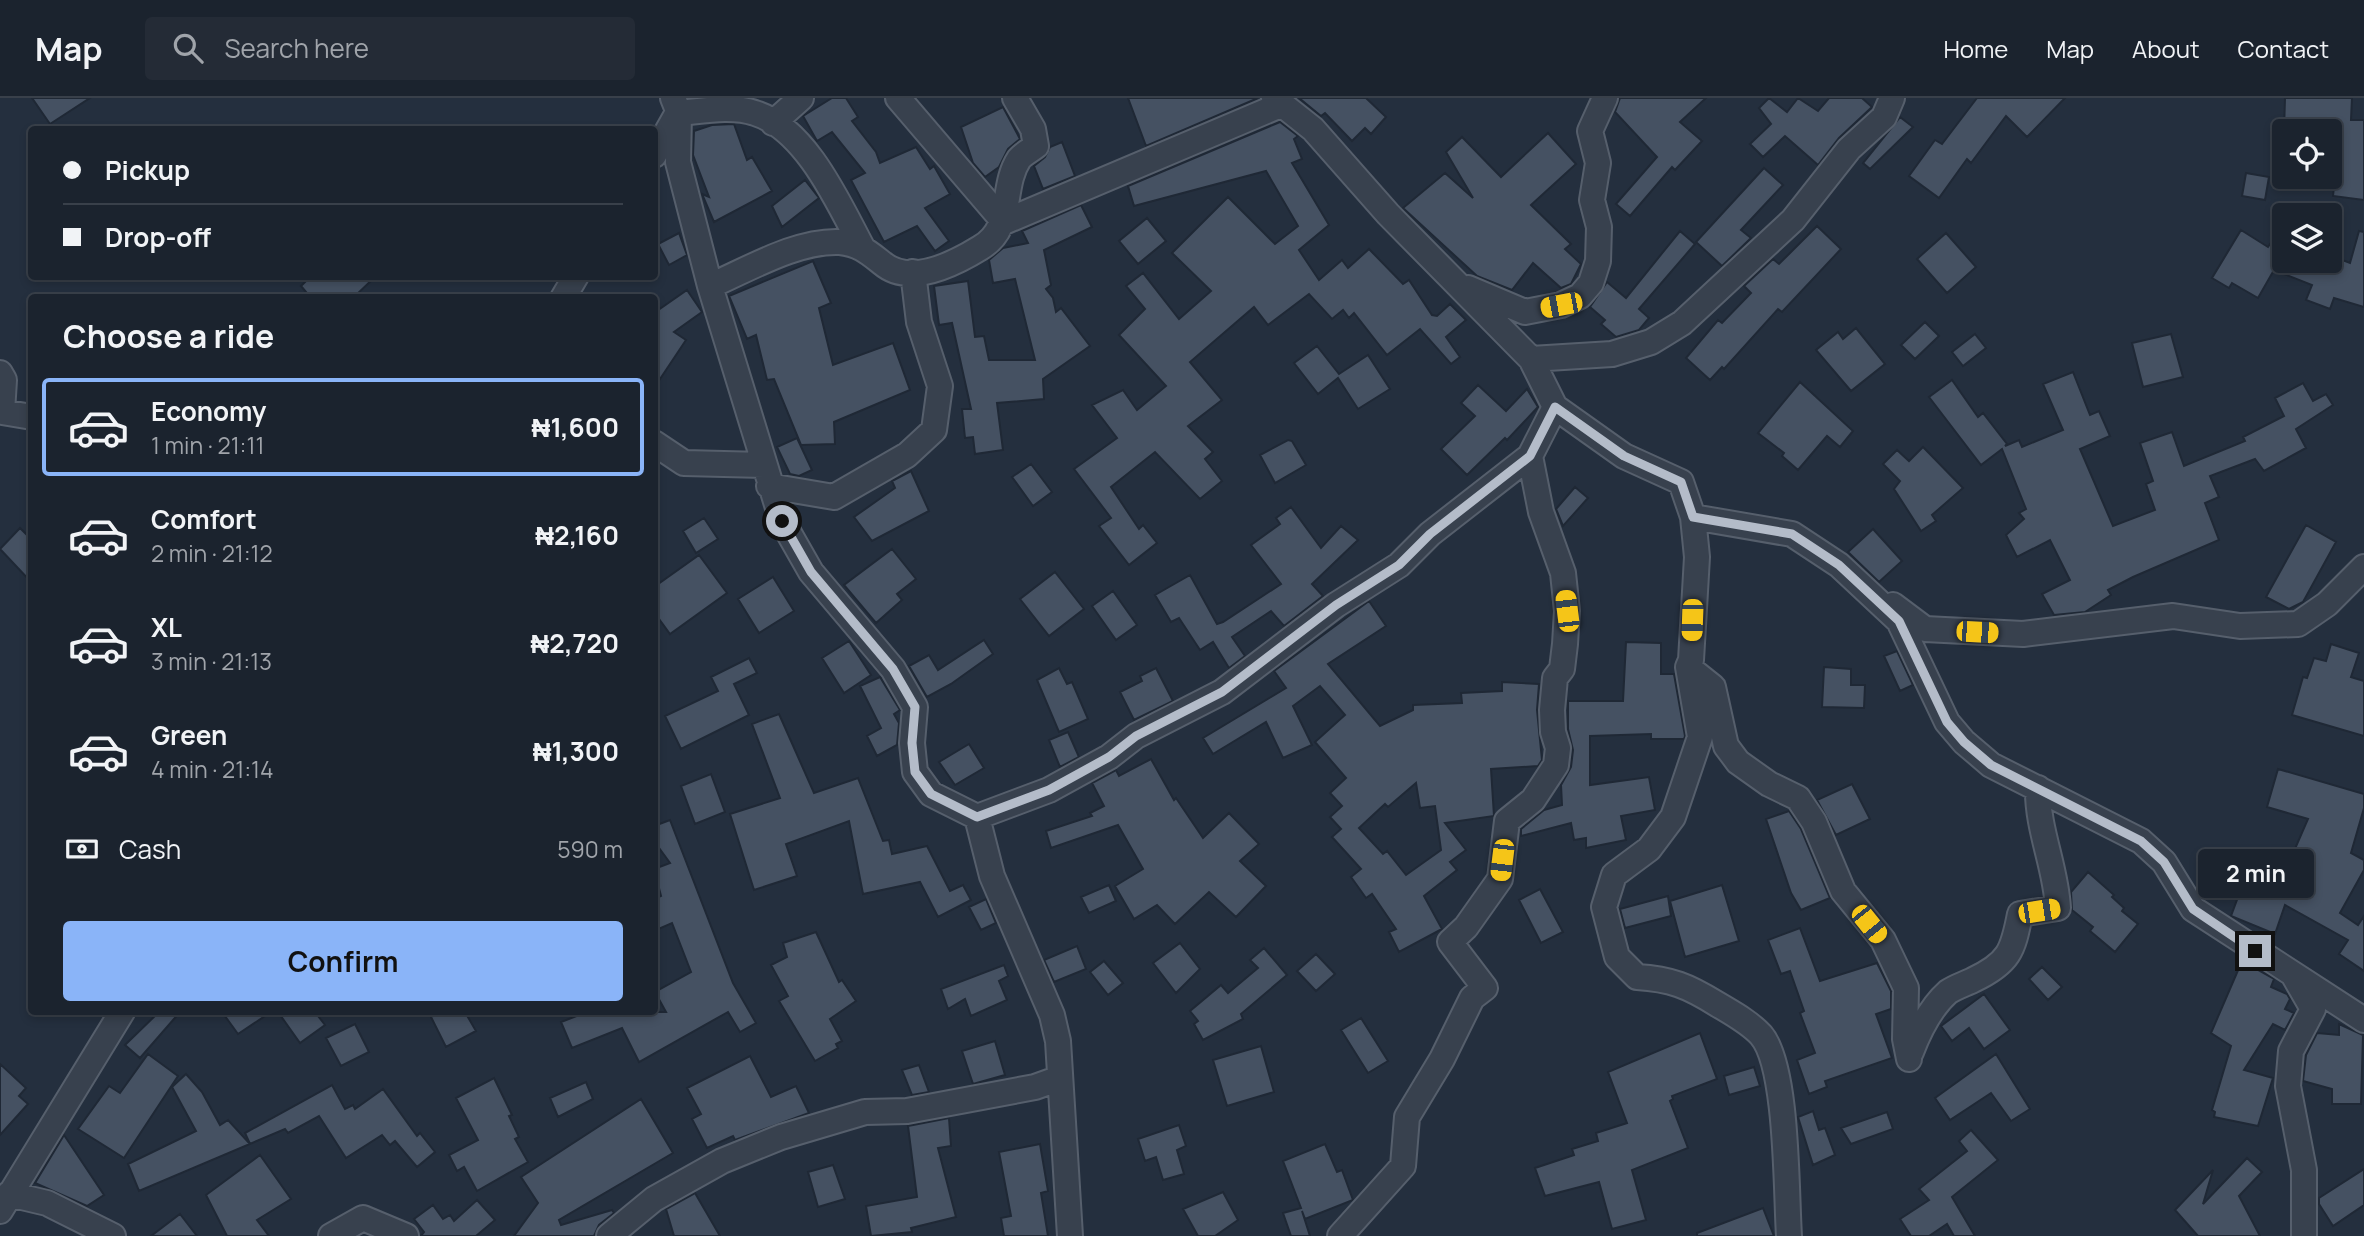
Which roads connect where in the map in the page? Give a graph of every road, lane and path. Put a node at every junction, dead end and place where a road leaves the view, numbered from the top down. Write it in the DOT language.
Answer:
graph roads {
  1 [pos="801,98"];
  2 [pos="898,98"];
  3 [pos="1015,98"];
  4 [pos="1605,98"];
  5 [pos="1892,98"];
  6 [pos="1279,101"];
  7 [pos="676,105"];
  8 [pos="773,124"];
  9 [pos="658,146"];
  10 [pos="1004,222"];
  11 [pos="862,247"];
  12 [pos="914,272"];
  13 [pos="710,286"];
  14 [pos="1461,286"];
  15 [pos="1531,359"];
  16 [pos="0,373"];
  17 [pos="1555,407"];
  18 [pos="28,423"];
  19 [pos="658,446"];
  20 [pos="1530,456"];
  21 [pos="767,475"];
  22 [pos="1693,517"];
  23 [pos="1839,565"];
  24 [pos="2364,567"];
  25 [pos="1688,667"];
  26 [pos="2038,788"];
  27 [pos="977,817"];
  28 [pos="2292,972"];
  29 [pos="120,1015"];
  30 [pos="2364,1020"];
  31 [pos="1060,1078"];
  32 [pos="5,1203"];
  33 [pos="113,1236"];
  34 [pos="331,1236"];
  35 [pos="406,1236"];
  36 [pos="609,1236"];
  37 [pos="1070,1236"];
  38 [pos="1340,1236"];
  39 [pos="1789,1236"];
  40 [pos="2304,1236"];
  1 -- 8 [label="street"];
  2 -- 10 [label="street"];
  3 -- 10 [label="street"];
  4 -- 14 [label="street"];
  5 -- 15 [label="street"];
  6 -- 10 [label="street"];
  6 -- 14 [label="street"];
  7 -- 8 [label="street"];
  7 -- 9 [label="street"];
  7 -- 13 [label="street"];
  8 -- 11 [label="street"];
  10 -- 12 [label="street"];
  11 -- 12 [label="street"];
  11 -- 13 [label="street"];
  12 -- 21 [label="street"];
  13 -- 21 [label="street"];
  14 -- 15 [label="street"];
  15 -- 17 [label="street"];
  16 -- 18 [label="street"];
  17 -- 20 [label="street"];
  17 -- 22 [label="street"];
  19 -- 21 [label="street"];
  20 -- 27 [label="street"];
  20 -- 38 [label="street"];
  21 -- 27 [label="street"];
  22 -- 23 [label="street"];
  22 -- 25 [label="street"];
  23 -- 24 [label="street"];
  23 -- 26 [label="street"];
  25 -- 26 [label="street"];
  25 -- 39 [label="street"];
  26 -- 28 [label="street"];
  27 -- 31 [label="street"];
  28 -- 30 [label="street"];
  28 -- 40 [label="street"];
  29 -- 32 [label="street"];
  31 -- 36 [label="street"];
  31 -- 37 [label="street"];
  32 -- 33 [label="street"];
  34 -- 35 [label="street"];
}
